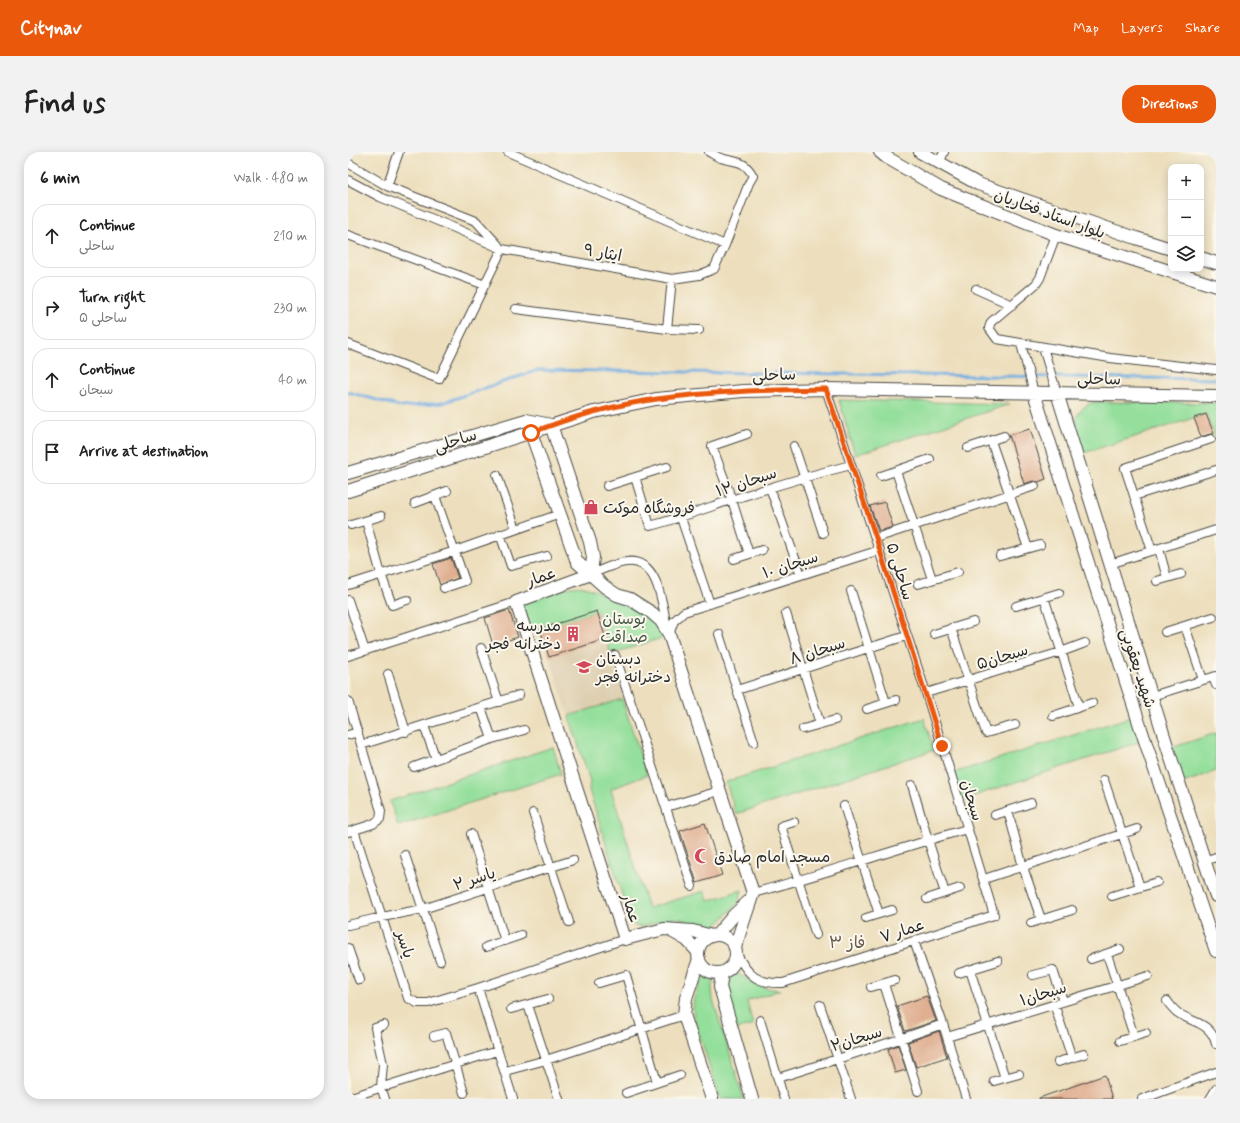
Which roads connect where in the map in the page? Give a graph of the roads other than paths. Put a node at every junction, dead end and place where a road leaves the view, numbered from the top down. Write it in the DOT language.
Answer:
graph roads {
  1 [pos="399,152"];
  2 [pos="508,152"];
  3 [pos="709,152"];
  4 [pos="880,152"];
  5 [pos="920,152"];
  6 [pos="942,158"];
  7 [pos="348,163"];
  8 [pos="348,180"];
  9 [pos="387,186"];
  10 [pos="348,235"];
  11 [pos="1056,235"];
  12 [pos="725,245"];
  13 [pos="1168,248"];
  14 [pos="502,249"];
  15 [pos="1204,259"];
  16 [pos="1216,263"];
  17 [pos="672,279"];
  18 [pos="485,285"];
  19 [pos="1216,286"];
  20 [pos="976,289"];
  21 [pos="1012,305"];
  22 [pos="516,309"];
  23 [pos="667,329"];
  24 [pos="699,330"];
  25 [pos="348,344"];
  26 [pos="1021,344"];
  27 [pos="1043,348"];
  28 [pos="1216,370"];
  29 [pos="826,389"];
  30 [pos="1034,393"];
  31 [pos="1057,393"];
  32 [pos="1216,396"];
  33 [pos="551,425"];
  34 [pos="531,433"];
  35 [pos="747,434"];
  36 [pos="1004,436"];
  37 [pos="1211,439"];
  38 [pos="991,440"];
  39 [pos="794,446"];
  40 [pos="968,448"];
  41 [pos="930,459"];
  42 [pos="852,464"];
  43 [pos="667,467"];
  44 [pos="1216,470"];
  45 [pos="896,471"];
  46 [pos="348,473"];
  47 [pos="497,475"];
  48 [pos="881,476"];
  49 [pos="635,477"];
  50 [pos="805,477"];
  51 [pos="607,486"];
  52 [pos="1035,486"];
  53 [pos="770,488"];
  54 [pos="348,491"];
  55 [pos="447,491"];
  56 [pos="1009,494"];
  57 [pos="435,496"];
  58 [pos="1134,496"];
  59 [pos="732,500"];
  60 [pos="415,503"];
  61 [pos="560,514"];
  62 [pos="381,516"];
  63 [pos="681,518"];
  64 [pos="366,521"];
  65 [pos="351,525"];
  66 [pos="915,526"];
  67 [pos="516,528"];
  68 [pos="1216,530"];
  69 [pos="823,533"];
  70 [pos="500,534"];
  71 [pos="876,538"];
  72 [pos="1040,545"];
  73 [pos="1028,548"];
  74 [pos="762,550"];
  75 [pos="880,550"];
  76 [pos="1155,550"];
  77 [pos="455,551"];
  78 [pos="749,554"];
  79 [pos="547,556"];
  80 [pos="1000,556"];
  81 [pos="734,559"];
  82 [pos="1110,564"];
  83 [pos="958,572"];
  84 [pos="381,574"];
  85 [pos="591,574"];
  86 [pos="1181,574"];
  87 [pos="801,575"];
  88 [pos="1167,578"];
  89 [pos="932,580"];
  90 [pos="1157,581"];
  91 [pos="918,584"];
  92 [pos="348,585"];
  93 [pos="444,588"];
  94 [pos="851,591"];
  95 [pos="1059,593"];
  96 [pos="1044,597"];
  97 [pos="348,600"];
  98 [pos="407,600"];
  99 [pos="516,602"];
  100 [pos="710,604"];
  101 [pos="1016,606"];
  102 [pos="786,613"];
  103 [pos="1214,617"];
  104 [pos="974,622"];
  105 [pos="1185,626"];
  106 [pos="951,628"];
  107 [pos="1165,632"];
  108 [pos="669,634"];
  109 [pos="719,634"];
  110 [pos="934,634"];
  111 [pos="906,636"];
  112 [pos="1085,643"];
  113 [pos="481,648"];
  114 [pos="868,648"];
  115 [pos="365,651"];
  116 [pos="1061,652"];
  117 [pos="348,656"];
  118 [pos="615,656"];
  119 [pos="803,669"];
  120 [pos="388,674"];
  121 [pos="1215,676"];
  122 [pos="1203,680"];
  123 [pos="968,681"];
  124 [pos="1216,685"];
  125 [pos="737,690"];
  126 [pos="926,693"];
  127 [pos="519,695"];
  128 [pos="1152,696"];
  129 [pos="896,700"];
  130 [pos="348,701"];
  131 [pos="498,702"];
  132 [pos="1092,702"];
  133 [pos="886,703"];
  134 [pos="481,707"];
  135 [pos="1080,707"];
  136 [pos="867,709"];
  137 [pos="1053,716"];
  138 [pos="835,720"];
  139 [pos="820,724"];
  140 [pos="1015,725"];
  141 [pos="424,726"];
  142 [pos="524,730"];
  143 [pos="803,730"];
  144 [pos="358,732"];
  145 [pos="406,732"];
  146 [pos="348,735"];
  147 [pos="492,739"];
  148 [pos="754,742"];
  149 [pos="361,745"];
  150 [pos="436,759"];
  151 [pos="414,767"];
  152 [pos="1104,780"];
  153 [pos="912,786"];
  154 [pos="719,791"];
  155 [pos="1031,803"];
  156 [pos="844,806"];
  157 [pos="666,807"];
  158 [pos="1008,811"];
  159 [pos="533,813"];
  160 [pos="995,815"];
  161 [pos="794,822"];
  162 [pos="967,829"];
  163 [pos="1137,829"];
  164 [pos="351,831"];
  165 [pos="471,834"];
  166 [pos="1123,834"];
  167 [pos="928,840"];
  168 [pos="405,855"];
  169 [pos="1210,859"];
  170 [pos="573,860"];
  171 [pos="861,861"];
  172 [pos="1023,866"];
  173 [pos="550,867"];
  174 [pos="984,879"];
  175 [pos="799,881"];
  176 [pos="1157,882"];
  177 [pos="692,886"];
  178 [pos="1140,887"];
  179 [pos="488,888"];
  180 [pos="960,888"];
  181 [pos="945,892"];
  182 [pos="1112,896"];
  183 [pos="1216,896"];
  184 [pos="752,897"];
  185 [pos="927,899"];
  186 [pos="423,909"];
  187 [pos="892,910"];
  188 [pos="1072,910"];
  189 [pos="879,914"];
  190 [pos="994,915"];
  191 [pos="382,916"];
  192 [pos="866,918"];
  193 [pos="1041,919"];
  194 [pos="568,922"];
  195 [pos="1031,923"];
  196 [pos="348,925"];
  197 [pos="664,929"];
  198 [pos="714,935"];
  199 [pos="816,935"];
  200 [pos="521,936"];
  201 [pos="625,939"];
  202 [pos="914,940"];
  203 [pos="505,941"];
  204 [pos="486,947"];
  205 [pos="348,948"];
  206 [pos="1120,949"];
  207 [pos="736,951"];
  208 [pos="1216,951"];
  209 [pos="1107,954"];
  210 [pos="698,956"];
  211 [pos="1091,959"];
  212 [pos="440,961"];
  213 [pos="998,961"];
  214 [pos="970,970"];
  215 [pos="722,973"];
  216 [pos="959,973"];
  217 [pos="1033,975"];
  218 [pos="1148,976"];
  219 [pos="359,980"];
  220 [pos="895,980"];
  221 [pos="599,984"];
  222 [pos="884,984"];
  223 [pos="1117,985"];
  224 [pos="872,987"];
  225 [pos="478,988"];
  226 [pos="548,999"];
  227 [pos="1167,1001"];
  228 [pos="1064,1002"];
  229 [pos="1054,1004"];
  230 [pos="528,1005"];
  231 [pos="820,1005"];
  232 [pos="511,1010"];
  233 [pos="684,1014"];
  234 [pos="760,1020"];
  235 [pos="943,1024"];
  236 [pos="988,1024"];
  237 [pos="384,1025"];
  238 [pos="641,1028"];
  239 [pos="1146,1033"];
  240 [pos="434,1036"];
  241 [pos="1134,1036"];
  242 [pos="947,1037"];
  243 [pos="900,1039"];
  244 [pos="1120,1041"];
  245 [pos="1216,1043"];
  246 [pos="498,1051"];
  247 [pos="1084,1054"];
  248 [pos="1072,1058"];
  249 [pos="837,1059"];
  250 [pos="546,1060"];
  251 [pos="1058,1062"];
  252 [pos="455,1063"];
  253 [pos="505,1071"];
  254 [pos="1216,1072"];
  255 [pos="1019,1074"];
  256 [pos="680,1075"];
  257 [pos="778,1078"];
  258 [pos="1005,1078"];
  259 [pos="994,1081"];
  260 [pos="657,1082"];
  261 [pos="381,1087"];
  262 [pos="1216,1089"];
  263 [pos="918,1092"];
  264 [pos="464,1093"];
  265 [pos="626,1093"];
  266 [pos="348,1098"];
  267 [pos="385,1099"];
  268 [pos="513,1099"];
  269 [pos="559,1099"];
  270 [pos="712,1099"];
  271 [pos="752,1099"];
  272 [pos="784,1099"];
  273 [pos="851,1099"];
  274 [pos="966,1099"];
  275 [pos="1142,1099"];
  276 [pos="1210,1099"];
  1 -- 9 [label="street"];
  2 -- 12 [label="street"];
  3 -- 12 [label="street"];
  4 -- 11 [label="street, بلوار استاد فخاریان"];
  5 -- 6 [label="street, بلوار استاد فخاریان"];
  6 -- 13 [label="street, بلوار استاد فخاریان"];
  7 -- 9 [label="street"];
  8 -- 14 [label="street, ایثار ۹"];
  9 -- 14 [label="street"];
  10 -- 18 [label="street"];
  11 -- 19 [label="street, بلوار استاد فخاریان"];
  11 -- 21 [label="street"];
  12 -- 17 [label="street, ایثار ۹"];
  14 -- 17 [label="street, ایثار ۹"];
  14 -- 18 [label="street"];
  15 -- 16 [label="street"];
  17 -- 23 [label="street"];
  18 -- 25 [label="street"];
  20 -- 21 [label="street"];
  21 -- 26 [label="street"];
  22 -- 23 [label="street"];
  23 -- 24 [label="street"];
  26 -- 27 [label="street"];
  26 -- 30 [label="street"];
  27 -- 28 [label="street"];
  27 -- 31 [label="street"];
  29 -- 30 [label="street, ساحلی"];
  29 -- 33 [label="street, ساحلی"];
  29 -- 42 [label="street, ساحلی ۵"];
  30 -- 31 [label="street, ساحلی"];
  30 -- 208 [label="street, شهید یعقوبی"];
  31 -- 32 [label="street, ساحلی"];
  31 -- 82 [label="street, شهید یعقوبی"];
  33 -- 34 [label="street, ساحلی"];
  33 -- 46 [label="street"];
  33 -- 85 [label="street"];
  34 -- 54 [label="street, ساحلی"];
  34 -- 61 [label="street"];
  35 -- 59 [label="street"];
  36 -- 38 [label="street"];
  37 -- 58 [label="street"];
  38 -- 40 [label="street"];
  38 -- 56 [label="street"];
  39 -- 50 [label="street"];
  41 -- 45 [label="street"];
  42 -- 50 [label="street, سبحان ۱۲"];
  42 -- 71 [label="street, ساحلی ۵"];
  43 -- 49 [label="street"];
  44 -- 58 [label="street"];
  45 -- 48 [label="street"];
  45 -- 66 [label="street"];
  47 -- 67 [label="street"];
  49 -- 51 [label="street"];
  49 -- 63 [label="street, سبحان ۱۲"];
  50 -- 53 [label="street, سبحان ۱۲"];
  50 -- 69 [label="street"];
  52 -- 56 [label="street"];
  53 -- 59 [label="street, سبحان ۱۲"];
  53 -- 87 [label="street"];
  55 -- 57 [label="street"];
  56 -- 66 [label="street"];
  56 -- 73 [label="street"];
  57 -- 60 [label="street"];
  57 -- 77 [label="street"];
  58 -- 76 [label="street"];
  59 -- 63 [label="street, سبحان ۱۲"];
  59 -- 78 [label="street"];
  61 -- 67 [label="street"];
  61 -- 85 [label="street"];
  62 -- 64 [label="street"];
  63 -- 100 [label="street"];
  64 -- 65 [label="street"];
  64 -- 84 [label="street"];
  66 -- 71 [label="street"];
  66 -- 89 [label="street"];
  67 -- 70 [label="street"];
  68 -- 76 [label="street"];
  70 -- 77 [label="street"];
  70 -- 79 [label="street"];
  71 -- 75 [label="street, ساحلی ۵"];
  72 -- 73 [label="street"];
  73 -- 80 [label="street"];
  74 -- 78 [label="street"];
  75 -- 87 [label="street, سبحان ۱۰"];
  75 -- 111 [label="street, ساحلی ۵"];
  76 -- 82 [label="street"];
  76 -- 88 [label="street"];
  77 -- 84 [label="street"];
  77 -- 93 [label="street"];
  78 -- 81 [label="street"];
  82 -- 128 [label="street, شهید یعقوبی"];
  83 -- 89 [label="street"];
  84 -- 92 [label="street"];
  84 -- 98 [label="street"];
  85 -- 99 [label="street, عمار"];
  85 -- 108 [label="street"];
  85 -- 108 [label="street"];
  86 -- 88 [label="street"];
  87 -- 100 [label="street, سبحان ۱۰"];
  88 -- 90 [label="street"];
  89 -- 91 [label="street"];
  94 -- 114 [label="street"];
  95 -- 96 [label="street"];
  96 -- 101 [label="street"];
  96 -- 116 [label="street"];
  97 -- 115 [label="street"];
  99 -- 115 [label="street"];
  99 -- 201 [label="street, عمار"];
  100 -- 108 [label="street, سبحان ۱۰"];
  102 -- 119 [label="street"];
  103 -- 105 [label="street"];
  104 -- 106 [label="street"];
  105 -- 107 [label="street"];
  105 -- 122 [label="street"];
  106 -- 110 [label="street"];
  106 -- 123 [label="street"];
  108 -- 154 [label="street"];
  109 -- 125 [label="street"];
  111 -- 114 [label="street, سبحان ۸"];
  111 -- 126 [label="street, ساحلی ۵"];
  112 -- 116 [label="street, سبحان۵"];
  113 -- 131 [label="street"];
  114 -- 119 [label="street, سبحان ۸"];
  114 -- 133 [label="street"];
  115 -- 117 [label="street"];
  116 -- 123 [label="street, سبحان۵"];
  116 -- 135 [label="street"];
  118 -- 157 [label="street"];
  119 -- 125 [label="street, سبحان ۸"];
  119 -- 139 [label="street"];
  120 -- 145 [label="street"];
  121 -- 122 [label="street"];
  121 -- 124 [label="street"];
  122 -- 128 [label="street"];
  123 -- 126 [label="street, سبحان۵"];
  123 -- 140 [label="street"];
  125 -- 148 [label="street"];
  126 -- 162 [label="street, سبحان"];
  127 -- 131 [label="street"];
  128 -- 169 [label="street, شهید یعقوبی"];
  129 -- 133 [label="street"];
  130 -- 144 [label="street"];
  131 -- 134 [label="street"];
  132 -- 135 [label="street"];
  133 -- 136 [label="street"];
  134 -- 141 [label="street"];
  134 -- 147 [label="street"];
  135 -- 137 [label="street"];
  138 -- 139 [label="street"];
  139 -- 143 [label="street"];
  141 -- 145 [label="street"];
  141 -- 150 [label="street"];
  142 -- 147 [label="street"];
  144 -- 146 [label="street"];
  144 -- 149 [label="street"];
  145 -- 149 [label="street"];
  147 -- 150 [label="street"];
  149 -- 164 [label="street"];
  150 -- 151 [label="street"];
  152 -- 166 [label="street"];
  153 -- 167 [label="street"];
  154 -- 157 [label="street"];
  154 -- 184 [label="street"];
  155 -- 158 [label="street"];
  156 -- 171 [label="street"];
  157 -- 177 [label="street"];
  158 -- 160 [label="street"];
  158 -- 172 [label="street"];
  159 -- 173 [label="street"];
  161 -- 175 [label="street"];
  162 -- 167 [label="street"];
  162 -- 174 [label="street, سبحان"];
  163 -- 166 [label="street"];
  164 -- 191 [label="street, یاسر"];
  165 -- 179 [label="street"];
  166 -- 172 [label="street"];
  166 -- 178 [label="street"];
  167 -- 171 [label="street"];
  167 -- 181 [label="street"];
  168 -- 186 [label="street"];
  169 -- 183 [label="street, شهید یعقوبی"];
  170 -- 173 [label="street, یاسر ۲"];
  171 -- 175 [label="street"];
  171 -- 189 [label="street"];
  172 -- 174 [label="street"];
  172 -- 193 [label="street"];
  173 -- 179 [label="street, یاسر ۲"];
  173 -- 194 [label="street"];
  174 -- 190 [label="street, سبحان"];
  175 -- 184 [label="street"];
  175 -- 199 [label="street"];
  176 -- 178 [label="street"];
  178 -- 182 [label="street"];
  179 -- 186 [label="street, یاسر ۲"];
  179 -- 203 [label="street"];
  180 -- 181 [label="street"];
  181 -- 185 [label="street"];
  184 -- 198 [label="street"];
  184 -- 207 [label="street"];
  186 -- 191 [label="street, یاسر ۲"];
  186 -- 212 [label="street"];
  187 -- 189 [label="street"];
  188 -- 193 [label="street"];
  189 -- 192 [label="street"];
  190 -- 202 [label="street, عمار ۷"];
  191 -- 196 [label="street, یاسر ۲"];
  191 -- 225 [label="street, یاسر"];
  193 -- 195 [label="street"];
  197 -- 198 [label="street, عمار"];
  197 -- 201 [label="street, عمار"];
  197 -- 210 [label="street"];
  198 -- 207 [label="street"];
  198 -- 210 [label="street"];
  200 -- 203 [label="street"];
  201 -- 225 [label="street"];
  202 -- 207 [label="street, عمار ۷"];
  202 -- 235 [label="street"];
  203 -- 204 [label="street"];
  205 -- 219 [label="street"];
  206 -- 209 [label="street"];
  207 -- 215 [label="street"];
  209 -- 211 [label="street"];
  209 -- 223 [label="street"];
  210 -- 215 [label="street"];
  210 -- 233 [label="street"];
  213 -- 214 [label="street"];
  214 -- 216 [label="street"];
  214 -- 236 [label="street"];
  215 -- 271 [label="street"];
  217 -- 228 [label="street"];
  218 -- 223 [label="street, سبحان۱"];
  220 -- 222 [label="street"];
  221 -- 238 [label="street"];
  222 -- 224 [label="street"];
  222 -- 243 [label="street"];
  223 -- 228 [label="street, سبحان۱"];
  223 -- 241 [label="street"];
  225 -- 246 [label="street"];
  226 -- 230 [label="street"];
  227 -- 245 [label="street"];
  228 -- 229 [label="street, سبحان۱"];
  229 -- 236 [label="street, سبحان۱"];
  229 -- 248 [label="street"];
  230 -- 232 [label="street"];
  230 -- 250 [label="street"];
  231 -- 249 [label="street"];
  233 -- 238 [label="street"];
  233 -- 270 [label="street"];
  234 -- 257 [label="street"];
  235 -- 242 [label="street"];
  235 -- 243 [label="street, سبحان۲"];
  236 -- 242 [label="street, سبحان۱"];
  236 -- 258 [label="street"];
  237 -- 261 [label="street"];
  238 -- 250 [label="street"];
  238 -- 260 [label="street"];
  239 -- 241 [label="street"];
  240 -- 252 [label="street"];
  241 -- 244 [label="street"];
  242 -- 274 [label="street"];
  243 -- 249 [label="street, سبحان۲"];
  243 -- 263 [label="street"];
  246 -- 252 [label="street"];
  246 -- 253 [label="street"];
  247 -- 248 [label="street"];
  248 -- 251 [label="street"];
  249 -- 257 [label="street, سبحان۲"];
  249 -- 273 [label="street"];
  250 -- 253 [label="street"];
  250 -- 269 [label="street"];
  252 -- 261 [label="street"];
  252 -- 264 [label="street"];
  253 -- 268 [label="street"];
  254 -- 275 [label="street"];
  255 -- 258 [label="street"];
  256 -- 260 [label="street"];
  257 -- 272 [label="street"];
  258 -- 259 [label="street"];
  260 -- 265 [label="street"];
  261 -- 266 [label="street"];
  261 -- 267 [label="street"];
  262 -- 276 [label="street"];
}
